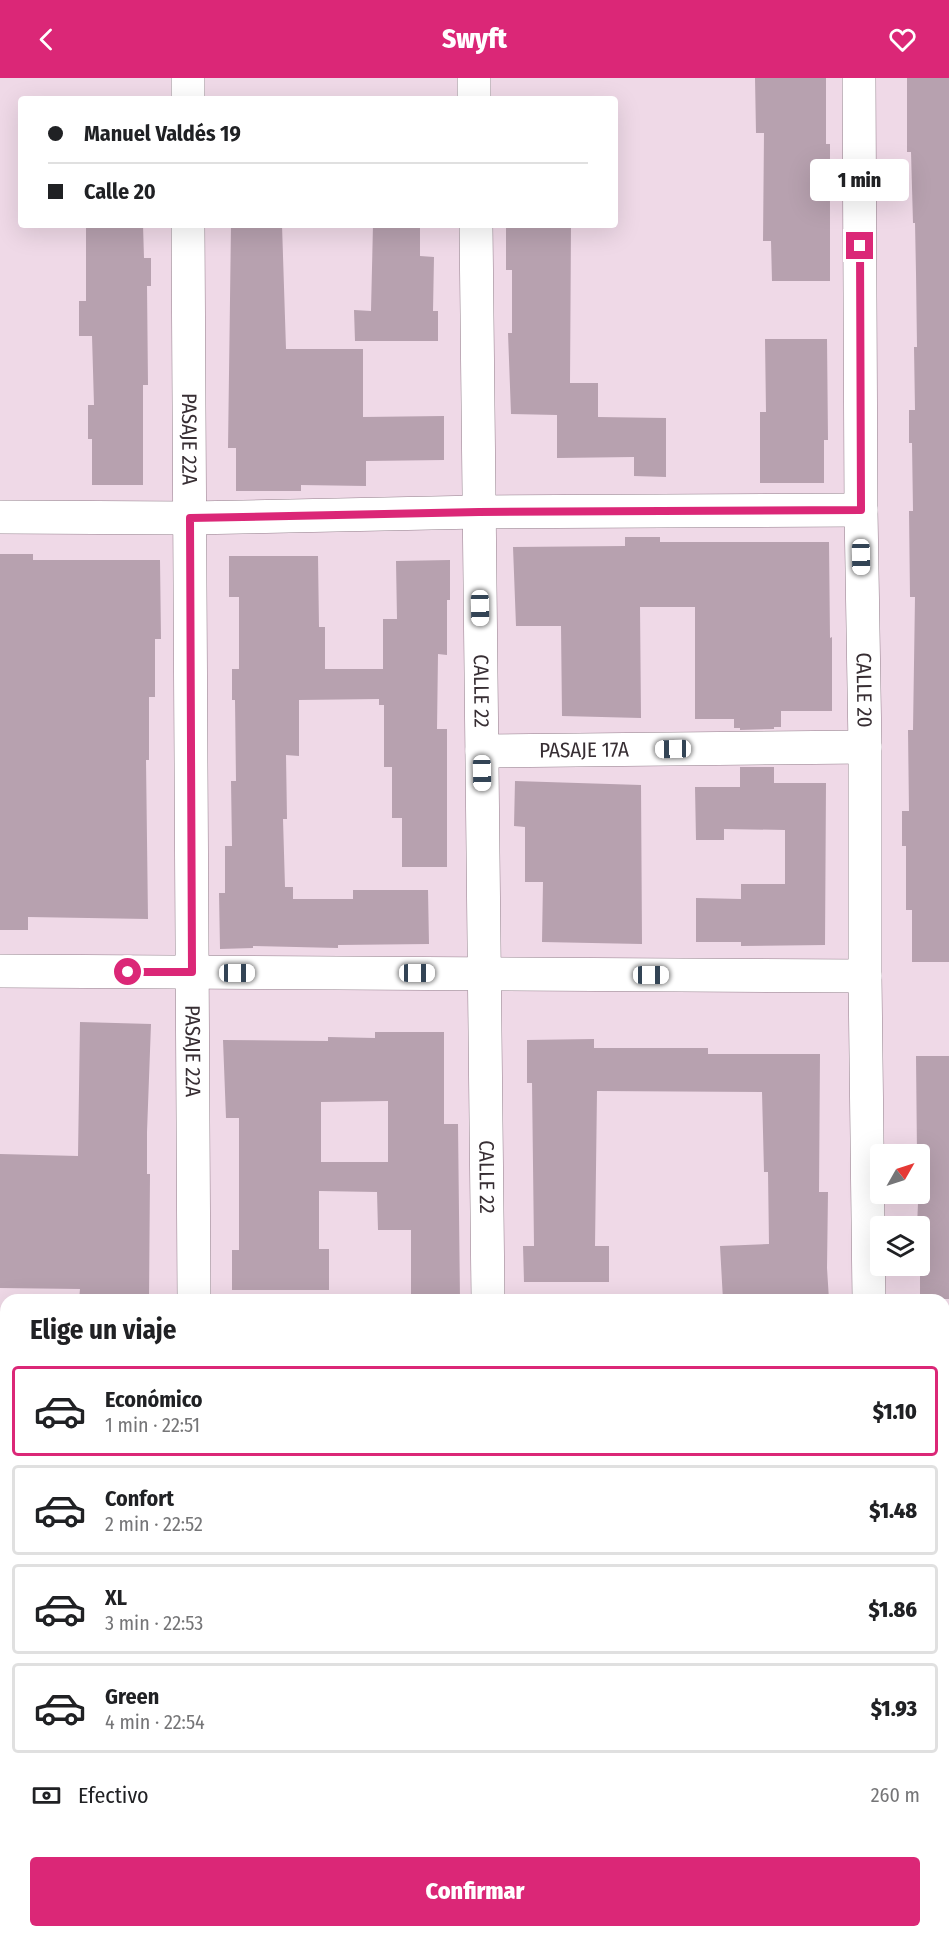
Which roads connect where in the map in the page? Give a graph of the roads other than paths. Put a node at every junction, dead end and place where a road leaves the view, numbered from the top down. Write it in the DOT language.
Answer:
graph roads {
  1 [pos="188,78"];
  2 [pos="474,78"];
  3 [pos="859,78"];
  4 [pos="188,96"];
  5 [pos="474,96"];
  6 [pos="189,228"];
  7 [pos="476,228"];
  8 [pos="861,510"];
  9 [pos="479,512"];
  10 [pos="0,517"];
  11 [pos="190,518"];
  12 [pos="865,747"];
  13 [pos="482,751"];
  14 [pos="0,971"];
  15 [pos="192,972"];
  16 [pos="484,974"];
  17 [pos="865,976"];
  18 [pos="194,1294"];
  19 [pos="488,1294"];
  20 [pos="869,1294"];
  1 -- 4 [label="street"];
  2 -- 5 [label="street"];
  3 -- 8 [label="street, CALLE 20"];
  6 -- 11 [label="street, PASAJE 22A"];
  7 -- 9 [label="street, CALLE 22"];
  8 -- 9 [label="street"];
  8 -- 12 [label="street, CALLE 20"];
  9 -- 11 [label="street"];
  9 -- 13 [label="street, CALLE 22"];
  10 -- 11 [label="street"];
  11 -- 15 [label="street, PASAJE 22A"];
  12 -- 13 [label="street, PASAJE 17A"];
  12 -- 17 [label="street, CALLE 20"];
  13 -- 16 [label="street, CALLE 22"];
  14 -- 15 [label="street"];
  15 -- 16 [label="street"];
  15 -- 18 [label="street, PASAJE 22A"];
  16 -- 17 [label="street"];
  16 -- 19 [label="street, CALLE 22"];
  17 -- 20 [label="street, CALLE 20"];
}
